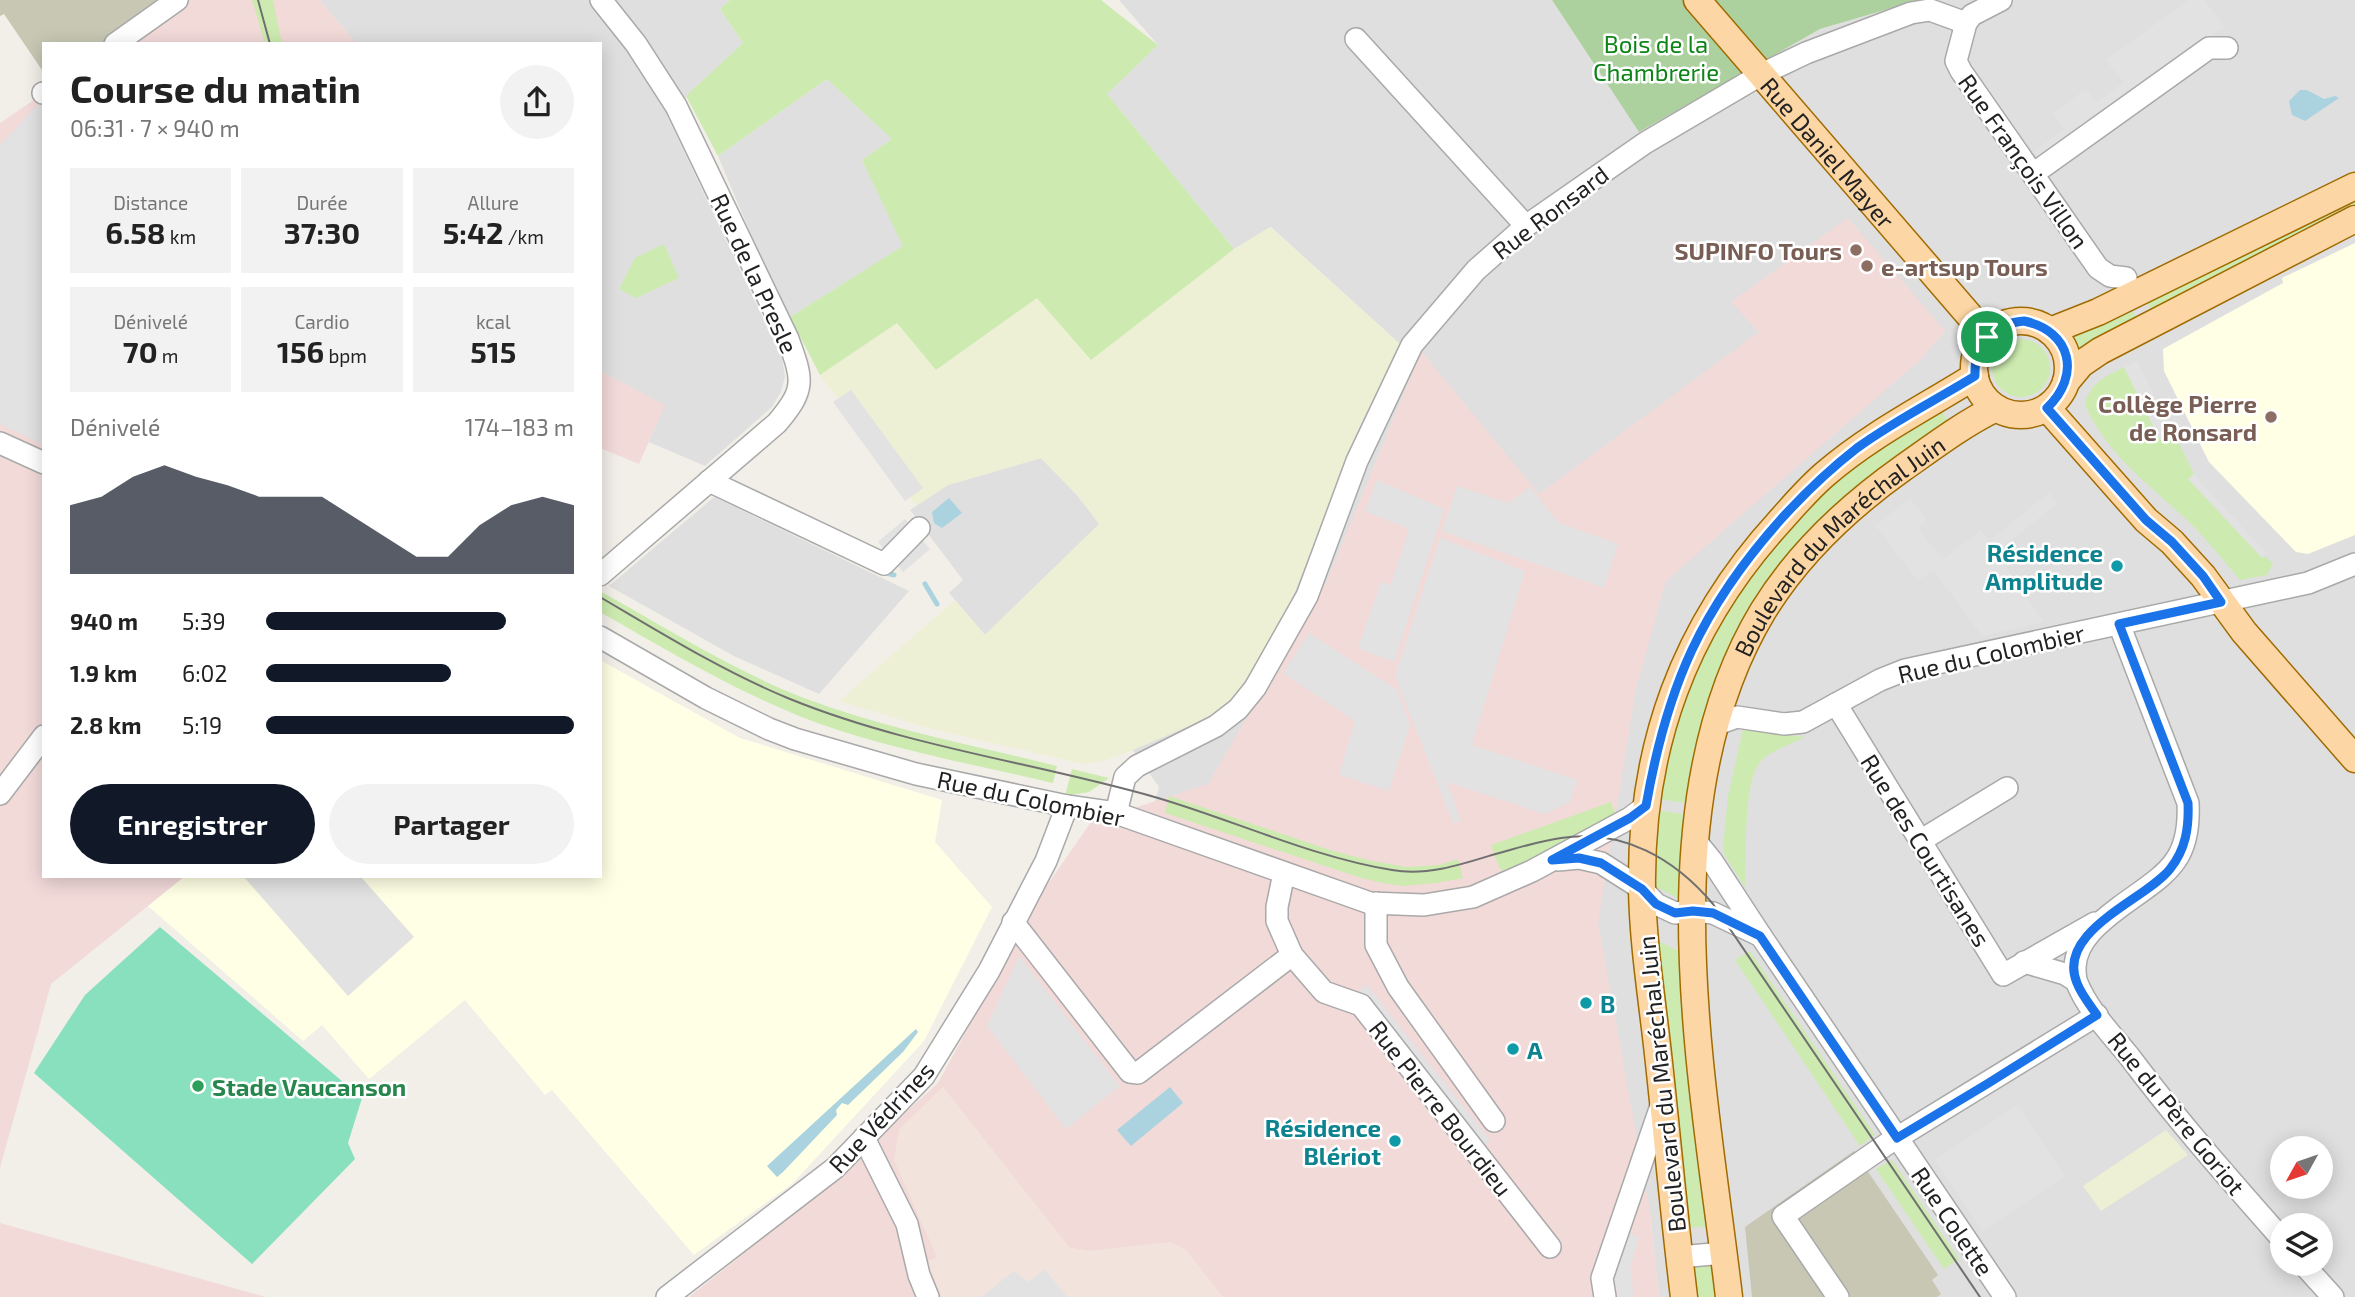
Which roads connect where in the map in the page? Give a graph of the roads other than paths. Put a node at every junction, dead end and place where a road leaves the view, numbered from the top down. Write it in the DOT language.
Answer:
graph roads {
  1 [pos="177,0"];
  2 [pos="601,0"];
  3 [pos="1697,0"];
  4 [pos="2001,0"];
  5 [pos="1966,23"];
  6 [pos="1356,39"];
  7 [pos="117,42"];
  8 [pos="2227,48"];
  9 [pos="1762,74"];
  10 [pos="2034,174"];
  11 [pos="2355,186"];
  12 [pos="2355,219"];
  13 [pos="1526,226"];
  14 [pos="2126,278"];
  15 [pos="2050,331"];
  16 [pos="1987,337"];
  17 [pos="1975,376"];
  18 [pos="2066,382"];
  19 [pos="1996,408"];
  20 [pos="2047,408"];
  21 [pos="0,444"];
  22 [pos="42,462"];
  23 [pos="709,481"];
  24 [pos="919,528"];
  25 [pos="2355,564"];
  26 [pos="602,573"];
  27 [pos="2221,602"];
  28 [pos="2119,624"];
  29 [pos="602,639"];
  30 [pos="1836,704"];
  31 [pos="1714,725"];
  32 [pos="42,739"];
  33 [pos="2355,759"];
  34 [pos="2007,788"];
  35 [pos="0,794"];
  36 [pos="1067,806"];
  37 [pos="1646,806"];
  38 [pos="1116,813"];
  39 [pos="1695,839"];
  40 [pos="1920,841"];
  41 [pos="1552,860"];
  42 [pos="1284,873"];
  43 [pos="1642,889"];
  44 [pos="1376,903"];
  45 [pos="1693,911"];
  46 [pos="2104,919"];
  47 [pos="1013,922"];
  48 [pos="1760,936"];
  49 [pos="1292,955"];
  50 [pos="2024,962"];
  51 [pos="2076,981"];
  52 [pos="2097,1015"];
  53 [pos="1663,1101"];
  54 [pos="1494,1121"];
  55 [pos="864,1138"];
  56 [pos="1897,1138"];
  57 [pos="2270,1225"];
  58 [pos="1550,1247"];
  59 [pos="1724,1253"];
  60 [pos="1679,1257"];
  61 [pos="2315,1276"];
  62 [pos="667,1297"];
  63 [pos="928,1297"];
  64 [pos="1605,1297"];
  65 [pos="1684,1297"];
  66 [pos="1729,1297"];
  67 [pos="1838,1297"];
  68 [pos="2005,1297"];
  69 [pos="2333,1297"];
  1 -- 7 [label="street"];
  2 -- 23 [label="street, Rue de la Presle"];
  3 -- 9 [label="main road, Rue Daniel Mayer"];
  4 -- 5 [label="street"];
  5 -- 9 [label="street, Rue Ronsard"];
  5 -- 10 [label="street, Rue François Villon"];
  6 -- 13 [label="street"];
  8 -- 10 [label="street"];
  9 -- 13 [label="street, Rue Ronsard"];
  9 -- 16 [label="main road, Rue Daniel Mayer"];
  10 -- 14 [label="street, Rue François Villon"];
  11 -- 15 [label="main road"];
  12 -- 18 [label="main road"];
  13 -- 38 [label="street, Rue Ronsard"];
  15 -- 16 [label="main road"];
  15 -- 18 [label="main road"];
  16 -- 17 [label="main road"];
  17 -- 19 [label="main road"];
  17 -- 37 [label="main road, Boulevard du Maréchal Juin"];
  18 -- 20 [label="main road"];
  19 -- 20 [label="main road"];
  19 -- 31 [label="main road, Boulevard du Maréchal Juin"];
  20 -- 27 [label="main road"];
  21 -- 22 [label="street"];
  23 -- 24 [label="street"];
  23 -- 26 [label="street, Rue de la Presle"];
  25 -- 27 [label="street, Rue du Colombier"];
  27 -- 28 [label="street, Rue du Colombier"];
  27 -- 33 [label="main road"];
  28 -- 30 [label="street, Rue du Colombier"];
  28 -- 46 [label="street"];
  29 -- 36 [label="street, Rue du Colombier"];
  30 -- 31 [label="street, Rue du Colombier"];
  30 -- 40 [label="street, Rue des Courtisanes"];
  31 -- 39 [label="main road, Boulevard du Maréchal Juin"];
  32 -- 35 [label="street"];
  34 -- 40 [label="street"];
  36 -- 38 [label="street, Rue du Colombier"];
  36 -- 47 [label="street, Rue Védrines"];
  37 -- 41 [label="street, Rue du Colombier"];
  37 -- 43 [label="main road, Boulevard du Maréchal Juin"];
  38 -- 42 [label="street, Rue du Colombier"];
  39 -- 45 [label="main road, Boulevard du Maréchal Juin"];
  39 -- 48 [label="street, Rue Colette"];
  40 -- 50 [label="street, Rue des Courtisanes"];
  41 -- 43 [label="street, Rue du Colombier"];
  41 -- 44 [label="street, Rue du Colombier"];
  42 -- 44 [label="street, Rue du Colombier"];
  42 -- 49 [label="street, Rue Pierre Bourdieu"];
  43 -- 45 [label="street, Rue du Colombier"];
  43 -- 53 [label="main road, Boulevard du Maréchal Juin"];
  44 -- 54 [label="street"];
  45 -- 48 [label="street, Rue Colette"];
  45 -- 59 [label="main road, Boulevard du Maréchal Juin"];
  46 -- 50 [label="street, Rue des Courtisanes"];
  46 -- 51 [label="street"];
  47 -- 49 [label="street"];
  47 -- 55 [label="street, Rue Védrines"];
  48 -- 56 [label="street, Rue Colette"];
  49 -- 58 [label="street, Rue Pierre Bourdieu"];
  50 -- 51 [label="street, Rue des Courtisanes"];
  51 -- 52 [label="street, Rue du Père Goriot"];
  52 -- 56 [label="street"];
  52 -- 57 [label="street, Rue du Père Goriot"];
  53 -- 60 [label="main road, Boulevard du Maréchal Juin"];
  53 -- 64 [label="street"];
  55 -- 62 [label="street, Rue Védrines"];
  55 -- 63 [label="street"];
  56 -- 67 [label="street"];
  56 -- 68 [label="street, Rue Colette"];
  59 -- 60 [label="street"];
  59 -- 66 [label="main road, Boulevard du Maréchal Juin"];
  60 -- 65 [label="main road, Boulevard du Maréchal Juin"];
  61 -- 69 [label="street"];
}
